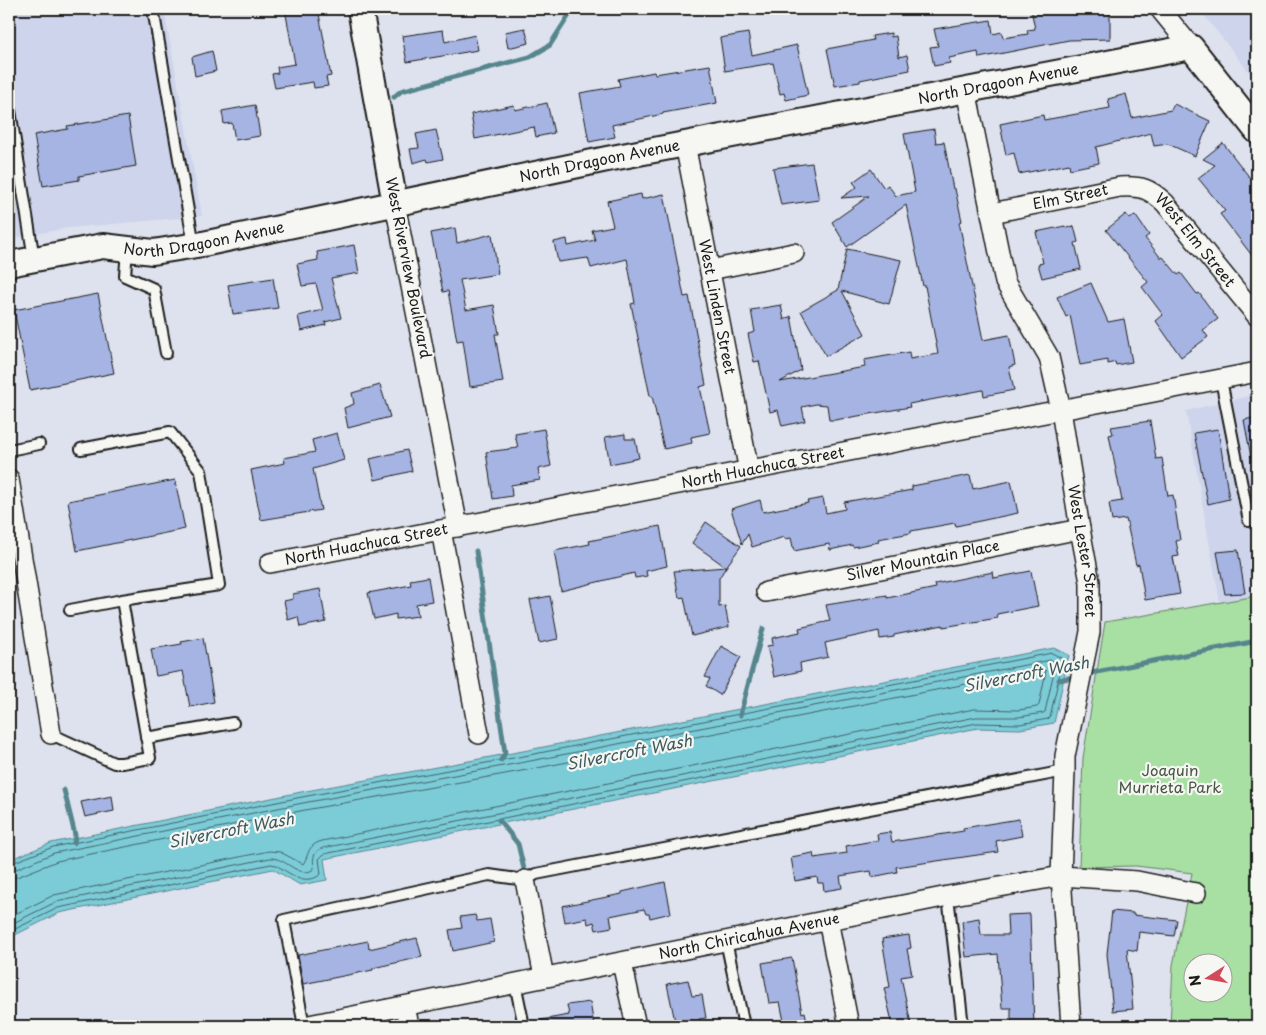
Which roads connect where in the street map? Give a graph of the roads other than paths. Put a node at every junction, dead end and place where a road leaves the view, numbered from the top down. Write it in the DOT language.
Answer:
graph roads {
  1 [pos="153,9"];
  2 [pos="360,9"];
  3 [pos="1160,9"];
  4 [pos="1191,47"];
  5 [pos="966,90"];
  6 [pos="9,104"];
  7 [pos="1257,131"];
  8 [pos="686,144"];
  9 [pos="1148,190"];
  10 [pos="395,204"];
  11 [pos="992,213"];
  12 [pos="194,245"];
  13 [pos="127,249"];
  14 [pos="794,253"];
  15 [pos="34,259"];
  16 [pos="9,264"];
  17 [pos="710,270"];
  18 [pos="1257,316"];
  19 [pos="166,353"];
  20 [pos="1257,372"];
  21 [pos="1221,380"];
  22 [pos="1061,410"];
  23 [pos="39,444"];
  24 [pos="82,449"];
  25 [pos="9,450"];
  26 [pos="749,471"];
  27 [pos="9,479"];
  28 [pos="11,501"];
  29 [pos="1249,521"];
  30 [pos="450,528"];
  31 [pos="1080,529"];
  32 [pos="16,561"];
  33 [pos="270,563"];
  34 [pos="766,592"];
  35 [pos="122,600"];
  36 [pos="70,610"];
  37 [pos="233,723"];
  38 [pos="51,734"];
  39 [pos="479,734"];
  40 [pos="146,738"];
  41 [pos="1065,771"];
  42 [pos="1061,876"];
  43 [pos="525,880"];
  44 [pos="1196,894"];
  45 [pos="948,896"];
  46 [pos="828,920"];
  47 [pos="726,941"];
  48 [pos="622,962"];
  49 [pos="544,977"];
  50 [pos="515,983"];
  51 [pos="405,1006"];
  52 [pos="304,1026"];
  53 [pos="409,1026"];
  54 [pos="524,1026"];
  55 [pos="636,1026"];
  56 [pos="744,1026"];
  57 [pos="849,1026"];
  58 [pos="963,1026"];
  59 [pos="1071,1026"];
  1 -- 12 [label="lane"];
  2 -- 10 [label="street, West Riverview Boulevard"];
  3 -- 4 [label="street"];
  4 -- 5 [label="street, North Dragoon Avenue"];
  4 -- 7 [label="street"];
  5 -- 8 [label="street, North Dragoon Avenue"];
  5 -- 11 [label="street, West Lester Street"];
  6 -- 15 [label="lane"];
  8 -- 10 [label="street, North Dragoon Avenue"];
  8 -- 17 [label="street, West Linden Street"];
  9 -- 11 [label="street, Elm Street"];
  9 -- 18 [label="street, West Elm Street"];
  10 -- 12 [label="street, North Dragoon Avenue"];
  10 -- 30 [label="street, West Riverview Boulevard"];
  11 -- 22 [label="street, West Lester Street"];
  12 -- 13 [label="street, North Dragoon Avenue"];
  13 -- 15 [label="street, North Dragoon Avenue"];
  13 -- 19 [label="lane"];
  14 -- 17 [label="street"];
  15 -- 16 [label="street, North Dragoon Avenue"];
  17 -- 26 [label="street, West Linden Street"];
  20 -- 21 [label="street, North Huachuca Street"];
  21 -- 22 [label="street, North Huachuca Street"];
  21 -- 29 [label="lane"];
  22 -- 26 [label="street, North Huachuca Street"];
  22 -- 31 [label="street, West Lester Street"];
  23 -- 25 [label="lane"];
  24 -- 35 [label="lane"];
  26 -- 30 [label="street, North Huachuca Street"];
  27 -- 28 [label="street"];
  28 -- 32 [label="street"];
  30 -- 33 [label="street, North Huachuca Street"];
  30 -- 39 [label="street, West Riverview Boulevard"];
  31 -- 34 [label="street, Silver Mountain Place"];
  31 -- 41 [label="street, West Lester Street"];
  32 -- 38 [label="street"];
  35 -- 36 [label="lane"];
  35 -- 40 [label="lane"];
  37 -- 40 [label="lane"];
  38 -- 40 [label="lane"];
  41 -- 42 [label="street, West Lester Street"];
  41 -- 43 [label="lane"];
  42 -- 44 [label="street, North Chiricahua Avenue"];
  42 -- 45 [label="street, North Chiricahua Avenue"];
  42 -- 59 [label="street, West Lester Street"];
  43 -- 49 [label="street"];
  43 -- 52 [label="lane"];
  45 -- 46 [label="street, North Chiricahua Avenue"];
  45 -- 58 [label="lane"];
  46 -- 47 [label="street, North Chiricahua Avenue"];
  46 -- 57 [label="street"];
  47 -- 48 [label="street, North Chiricahua Avenue"];
  47 -- 56 [label="lane"];
  48 -- 49 [label="street, North Chiricahua Avenue"];
  48 -- 55 [label="street"];
  49 -- 50 [label="street, North Chiricahua Avenue"];
  50 -- 51 [label="street, North Chiricahua Avenue"];
  50 -- 54 [label="lane"];
  51 -- 52 [label="street, North Chiricahua Avenue"];
  51 -- 53 [label="street"];
}
